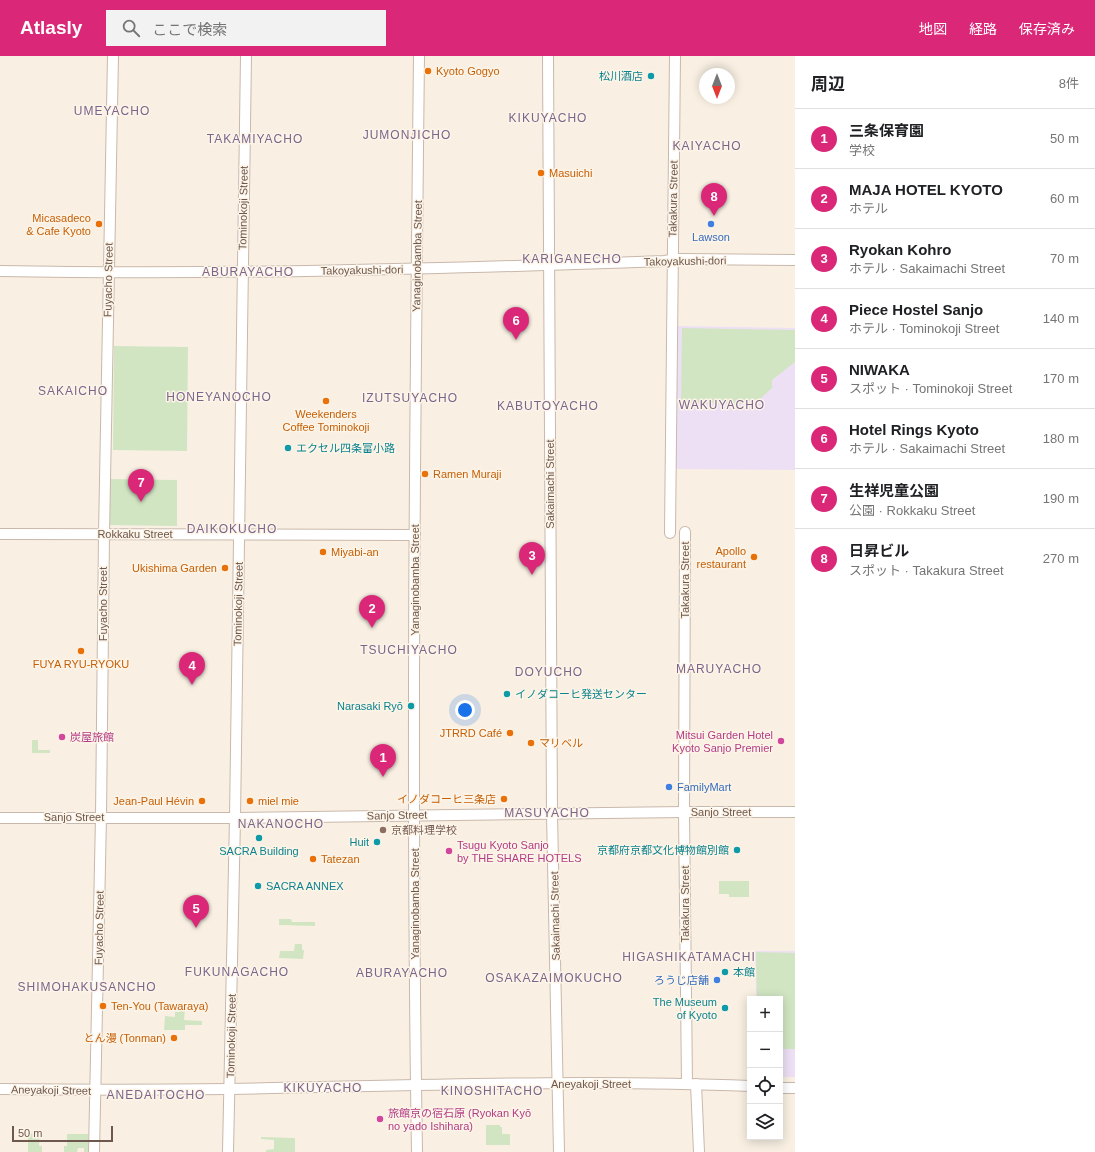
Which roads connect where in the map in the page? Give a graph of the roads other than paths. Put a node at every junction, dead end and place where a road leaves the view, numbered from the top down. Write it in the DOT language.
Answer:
graph roads {
  1 [pos="113,56"];
  2 [pos="246,56"];
  3 [pos="419,56"];
  4 [pos="548,56"];
  5 [pos="675,56"];
  6 [pos="672,260"];
  7 [pos="795,260"];
  8 [pos="548,265"];
  9 [pos="416,269"];
  10 [pos="0,271"];
  11 [pos="242,271"];
  12 [pos="108,273"];
  13 [pos="685,532"];
  14 [pos="670,533"];
  15 [pos="0,534"];
  16 [pos="104,534"];
  17 [pos="239,535"];
  18 [pos="415,535"];
  19 [pos="684,812"];
  20 [pos="795,812"];
  21 [pos="552,814"];
  22 [pos="414,815"];
  23 [pos="101,817"];
  24 [pos="0,818"];
  25 [pos="235,818"];
  26 [pos="558,1084"];
  27 [pos="692,1084"];
  28 [pos="415,1085"];
  29 [pos="747,1086"];
  30 [pos="783,1088"];
  31 [pos="795,1088"];
  32 [pos="0,1089"];
  33 [pos="230,1089"];
  34 [pos="95,1090"];
  35 [pos="94,1152"];
  36 [pos="228,1152"];
  37 [pos="417,1152"];
  38 [pos="559,1152"];
  39 [pos="699,1152"];
  1 -- 12 [label="street, Fuyacho Street"];
  2 -- 11 [label="street, Tominokoji Street"];
  3 -- 9 [label="street, Yanaginobamba Street"];
  4 -- 8 [label="street, Sakaimachi Street"];
  5 -- 6 [label="street, Takakura Street"];
  6 -- 7 [label="street, Takoyakushi-dori"];
  6 -- 8 [label="street, Takoyakushi-dori"];
  6 -- 14 [label="street, Takakura Street"];
  8 -- 9 [label="street, Takoyakushi-dori"];
  8 -- 21 [label="street, Sakaimachi Street"];
  9 -- 11 [label="street, Takoyakushi-dori"];
  9 -- 18 [label="street, Yanaginobamba Street"];
  10 -- 12 [label="street, Takoyakushi-dori"];
  11 -- 12 [label="street, Takoyakushi-dori"];
  11 -- 17 [label="street, Tominokoji Street"];
  12 -- 16 [label="street, Fuyacho Street"];
  13 -- 19 [label="street, Takakura Street"];
  15 -- 16 [label="street, Rokkaku Street"];
  16 -- 17 [label="street, Rokkaku Street"];
  16 -- 23 [label="street, Fuyacho Street"];
  17 -- 18 [label="street, Rokkaku Street"];
  17 -- 25 [label="street, Tominokoji Street"];
  18 -- 22 [label="street, Yanaginobamba Street"];
  19 -- 20 [label="street, Sanjo Street"];
  19 -- 21 [label="street, Sanjo Street"];
  19 -- 27 [label="street, Takakura Street"];
  21 -- 22 [label="street, Sanjo Street"];
  21 -- 26 [label="street, Sakaimachi Street"];
  22 -- 25 [label="street, Sanjo Street"];
  22 -- 28 [label="street, Yanaginobamba Street"];
  23 -- 24 [label="street, Sanjo Street"];
  23 -- 25 [label="street, Sanjo Street"];
  23 -- 34 [label="street, Fuyacho Street"];
  25 -- 33 [label="street, Tominokoji Street"];
  26 -- 27 [label="street, Aneyakoji Street"];
  26 -- 28 [label="street, Aneyakoji Street"];
  26 -- 38 [label="street, Sakaimachi Street"];
  27 -- 29 [label="street, Aneyakoji Street"];
  27 -- 39 [label="street, Takakura Street"];
  28 -- 33 [label="street, Aneyakoji Street"];
  28 -- 37 [label="street, Yanaginobamba Street"];
  30 -- 31 [label="street"];
  32 -- 34 [label="street, Aneyakoji Street"];
  33 -- 34 [label="street, Aneyakoji Street"];
  33 -- 36 [label="street, Tominokoji Street"];
  34 -- 35 [label="street, Fuyacho Street"];
}
